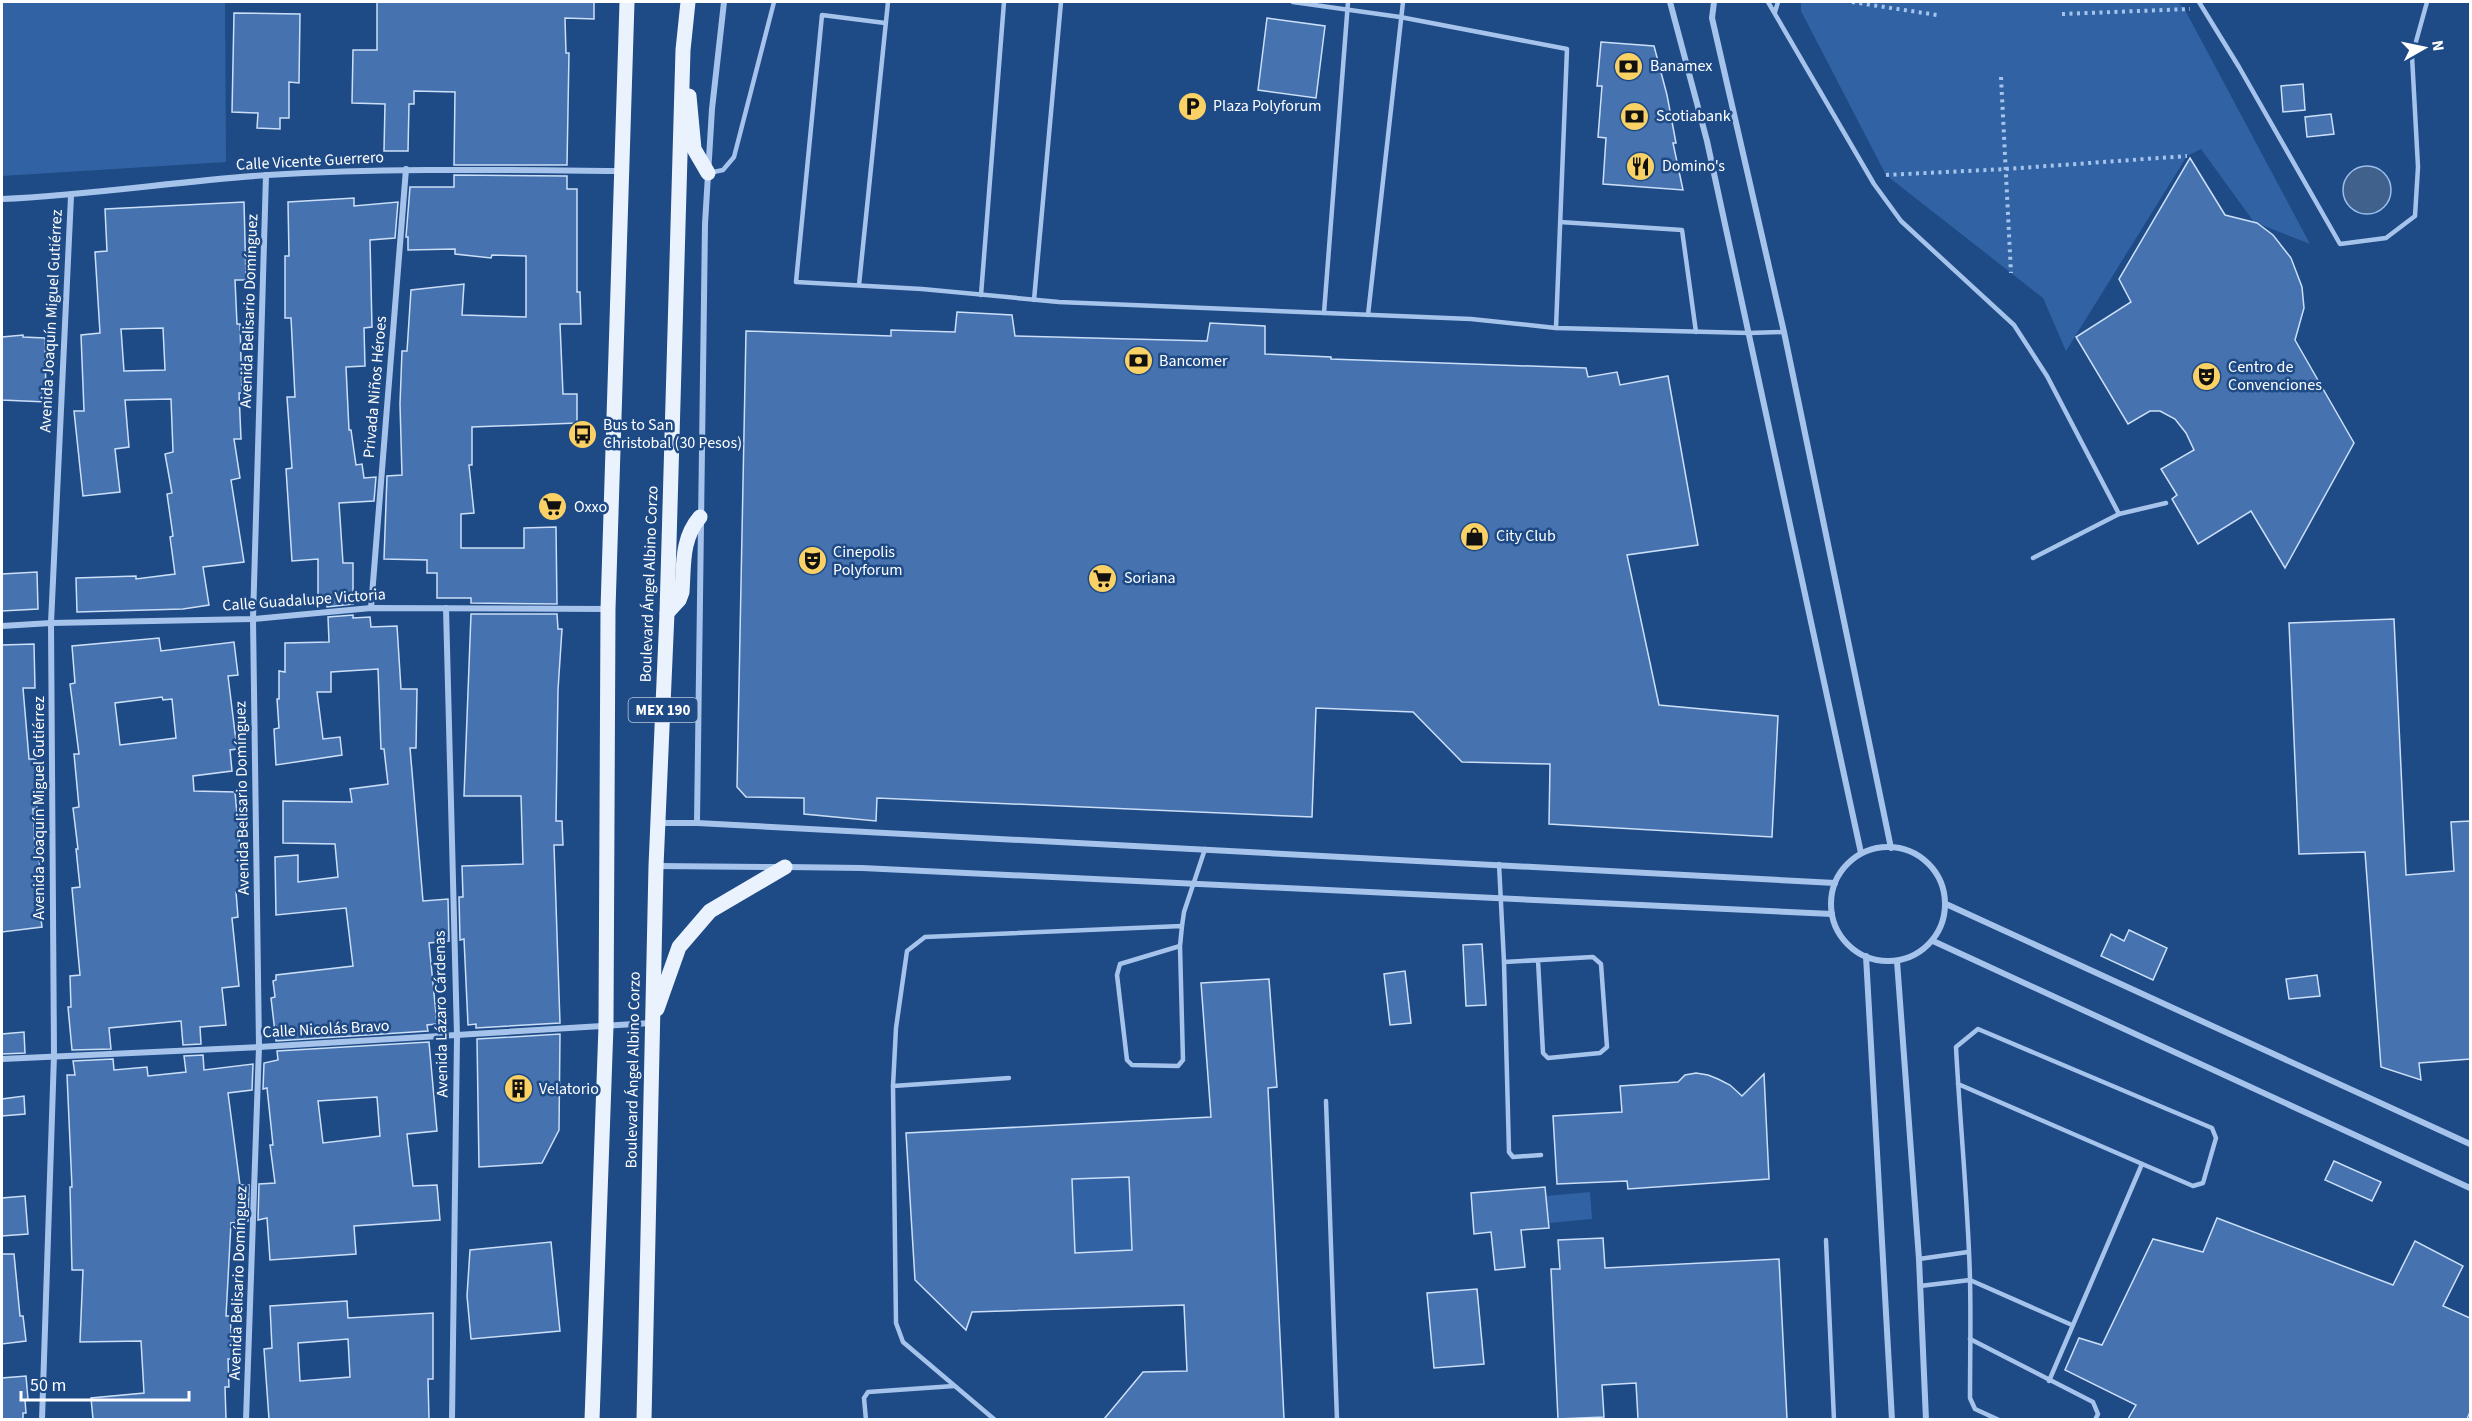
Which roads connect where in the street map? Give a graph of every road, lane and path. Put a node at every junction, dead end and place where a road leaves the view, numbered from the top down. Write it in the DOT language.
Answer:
graph roads {
  1 [pos="627,2"];
  2 [pos="688,2"];
  3 [pos="724,2"];
  4 [pos="774,2"];
  5 [pos="888,2"];
  6 [pos="1004,2"];
  7 [pos="1061,2"];
  8 [pos="1293,2"];
  9 [pos="1348,2"];
  10 [pos="1403,2"];
  11 [pos="1670,2"];
  12 [pos="1714,2"];
  13 [pos="1768,2"];
  14 [pos="1778,2"];
  15 [pos="1852,2"];
  16 [pos="2199,2"];
  17 [pos="2427,2"];
  18 [pos="2202,7"];
  19 [pos="1347,10"];
  20 [pos="1775,12"];
  21 [pos="2062,14"];
  22 [pos="1937,15"];
  23 [pos="1400,18"];
  24 [pos="885,23"];
  25 [pos="682,76"];
  26 [pos="2001,77"];
  27 [pos="2187,156"];
  28 [pos="406,169"];
  29 [pos="2006,169"];
  30 [pos="622,171"];
  31 [pos="708,173"];
  32 [pos="266,175"];
  33 [pos="1886,175"];
  34 [pos="71,196"];
  35 [pos="2,199"];
  36 [pos="1560,222"];
  37 [pos="2011,273"];
  38 [pos="859,285"];
  39 [pos="981,295"];
  40 [pos="1034,300"];
  41 [pos="1324,313"];
  42 [pos="1368,315"];
  43 [pos="1556,328"];
  44 [pos="1696,332"];
  45 [pos="1784,332"];
  46 [pos="1749,333"];
  47 [pos="2166,503"];
  48 [pos="2119,514"];
  49 [pos="700,517"];
  50 [pos="2033,558"];
  51 [pos="371,608"];
  52 [pos="446,608"];
  53 [pos="608,609"];
  54 [pos="667,613"];
  55 [pos="253,619"];
  56 [pos="51,623"];
  57 [pos="2,626"];
  58 [pos="658,823"];
  59 [pos="697,823"];
  60 [pos="1891,848"];
  61 [pos="1205,849"];
  62 [pos="1861,854"];
  63 [pos="1499,864"];
  64 [pos="656,866"];
  65 [pos="785,867"];
  66 [pos="1835,883"];
  67 [pos="1193,885"];
  68 [pos="1502,900"];
  69 [pos="1946,904"];
  70 [pos="1832,914"];
  71 [pos="1182,927"];
  72 [pos="1934,941"];
  73 [pos="1180,946"];
  74 [pos="1866,956"];
  75 [pos="1539,960"];
  76 [pos="1897,961"];
  77 [pos="1504,962"];
  78 [pos="652,1023"];
  79 [pos="606,1026"];
  80 [pos="457,1036"];
  81 [pos="259,1047"];
  82 [pos="54,1055"];
  83 [pos="2,1059"];
  84 [pos="1009,1078"];
  85 [pos="1958,1084"];
  86 [pos="893,1086"];
  87 [pos="1326,1101"];
  88 [pos="2470,1144"];
  89 [pos="1541,1155"];
  90 [pos="2142,1164"];
  91 [pos="2470,1188"];
  92 [pos="1827,1240"];
  93 [pos="1968,1252"];
  94 [pos="1919,1258"];
  95 [pos="1970,1280"];
  96 [pos="1920,1286"];
  97 [pos="2072,1325"];
  98 [pos="1970,1340"];
  99 [pos="2049,1381"];
  100 [pos="954,1386"];
  101 [pos="644,1418"];
  102 [pos="42,1419"];
  103 [pos="246,1419"];
  104 [pos="452,1419"];
  105 [pos="592,1419"];
  106 [pos="866,1419"];
  107 [pos="995,1419"];
  108 [pos="1337,1419"];
  109 [pos="1834,1419"];
  110 [pos="1892,1419"];
  111 [pos="1926,1419"];
  112 [pos="1999,1419"];
  113 [pos="2095,1419"];
  1 -- 30 [label="main road, Boulevard Ángel Albino Corzo / MEX 190"];
  2 -- 25 [label="main road, Boulevard Ángel Albino Corzo / MEX 190"];
  3 -- 31 [label="street"];
  4 -- 31 [label="lane"];
  5 -- 24 [label="lane"];
  6 -- 39 [label="lane"];
  7 -- 40 [label="lane"];
  8 -- 19 [label="lane"];
  9 -- 19 [label="lane"];
  10 -- 23 [label="lane"];
  11 -- 46 [label="street"];
  12 -- 45 [label="street"];
  13 -- 20 [label="lane"];
  14 -- 20 [label="lane"];
  15 -- 22 [label="path"];
  16 -- 18 [label="lane"];
  17 -- 18 [label="lane"];
  18 -- 21 [label="path"];
  19 -- 23 [label="lane"];
  19 -- 41 [label="lane"];
  20 -- 48 [label="lane"];
  23 -- 36 [label="lane"];
  23 -- 42 [label="lane"];
  24 -- 38 [label="lane"];
  24 -- 38 [label="lane"];
  25 -- 31 [label="main road"];
  25 -- 54 [label="main road, Boulevard Ángel Albino Corzo / MEX 190"];
  26 -- 29 [label="path"];
  27 -- 29 [label="path"];
  28 -- 30 [label="street, Calle Vicente Guerrero"];
  28 -- 32 [label="street, Calle Vicente Guerrero"];
  28 -- 51 [label="street, Privada Niños Héroes"];
  29 -- 33 [label="path"];
  29 -- 37 [label="path"];
  30 -- 53 [label="main road, Boulevard Ángel Albino Corzo / MEX 190"];
  31 -- 49 [label="street"];
  32 -- 34 [label="street, Calle Vicente Guerrero"];
  32 -- 55 [label="street, Avenida Belisario Domínguez"];
  34 -- 35 [label="street, Calle Vicente Guerrero"];
  34 -- 56 [label="street, Avenida Joaquín Miguel Gutiérrez"];
  36 -- 43 [label="lane"];
  36 -- 44 [label="lane"];
  38 -- 39 [label="lane"];
  39 -- 40 [label="lane"];
  40 -- 41 [label="lane"];
  41 -- 42 [label="lane"];
  42 -- 43 [label="lane"];
  43 -- 44 [label="lane"];
  44 -- 46 [label="lane"];
  45 -- 46 [label="lane"];
  45 -- 60 [label="street"];
  46 -- 62 [label="street"];
  47 -- 48 [label="lane"];
  48 -- 50 [label="lane"];
  49 -- 54 [label="main road"];
  49 -- 59 [label="street"];
  51 -- 52 [label="street, Calle Guadalupe Victoria"];
  51 -- 55 [label="street, Calle Guadalupe Victoria"];
  52 -- 53 [label="street, Calle Guadalupe Victoria"];
  52 -- 80 [label="street, Avenida Lázaro Cárdenas"];
  53 -- 79 [label="main road, Boulevard Ángel Albino Corzo / MEX 190"];
  54 -- 58 [label="main road, Boulevard Ángel Albino Corzo / MEX 190"];
  55 -- 56 [label="street, Calle Guadalupe Victoria"];
  55 -- 81 [label="street, Avenida Belisario Domínguez"];
  56 -- 57 [label="street, Calle Guadalupe Victoria"];
  56 -- 82 [label="street, Avenida Joaquín Miguel Gutiérrez"];
  58 -- 59 [label="street"];
  58 -- 64 [label="main road, Boulevard Ángel Albino Corzo / MEX 190"];
  59 -- 61 [label="street"];
  60 -- 62 [label="street"];
  60 -- 69 [label="street"];
  61 -- 63 [label="street"];
  61 -- 67 [label="lane"];
  62 -- 66 [label="street"];
  63 -- 66 [label="street"];
  63 -- 68 [label="lane"];
  64 -- 65 [label="street"];
  64 -- 78 [label="main road, Boulevard Ángel Albino Corzo / MEX 190"];
  65 -- 67 [label="street"];
  65 -- 78 [label="main road"];
  66 -- 70 [label="street"];
  67 -- 68 [label="street"];
  67 -- 71 [label="lane"];
  68 -- 70 [label="street"];
  68 -- 77 [label="lane"];
  69 -- 72 [label="street"];
  69 -- 88 [label="street"];
  70 -- 74 [label="street"];
  71 -- 73 [label="lane"];
  71 -- 86 [label="lane"];
  72 -- 76 [label="street"];
  72 -- 91 [label="street"];
  73 -- 73 [label="lane"];
  74 -- 76 [label="street"];
  74 -- 110 [label="street"];
  75 -- 75 [label="lane"];
  75 -- 77 [label="lane"];
  76 -- 94 [label="street"];
  77 -- 89 [label="lane"];
  78 -- 79 [label="street, Calle Nicolás Bravo"];
  78 -- 101 [label="main road, Boulevard Ángel Albino Corzo / MEX 190"];
  79 -- 80 [label="street, Calle Nicolás Bravo"];
  79 -- 105 [label="main road, Boulevard Ángel Albino Corzo / MEX 190"];
  80 -- 81 [label="street, Calle Nicolás Bravo"];
  80 -- 104 [label="street, Avenida Lázaro Cárdenas"];
  81 -- 82 [label="street, Calle Nicolás Bravo"];
  81 -- 103 [label="street, Avenida Belisario Domínguez"];
  82 -- 83 [label="street, Calle Nicolás Bravo"];
  82 -- 102 [label="street, Avenida Joaquín Miguel Gutiérrez"];
  84 -- 86 [label="lane"];
  85 -- 90 [label="lane"];
  85 -- 90 [label="lane"];
  85 -- 93 [label="lane"];
  86 -- 100 [label="lane"];
  87 -- 108 [label="lane"];
  90 -- 97 [label="lane"];
  92 -- 109 [label="lane"];
  93 -- 94 [label="lane"];
  93 -- 95 [label="lane"];
  94 -- 96 [label="street"];
  95 -- 96 [label="lane"];
  95 -- 97 [label="lane"];
  95 -- 98 [label="lane"];
  96 -- 111 [label="street"];
  97 -- 99 [label="lane"];
  98 -- 99 [label="lane"];
  98 -- 112 [label="lane"];
  99 -- 113 [label="lane"];
  100 -- 106 [label="lane"];
  100 -- 107 [label="lane"];
}
